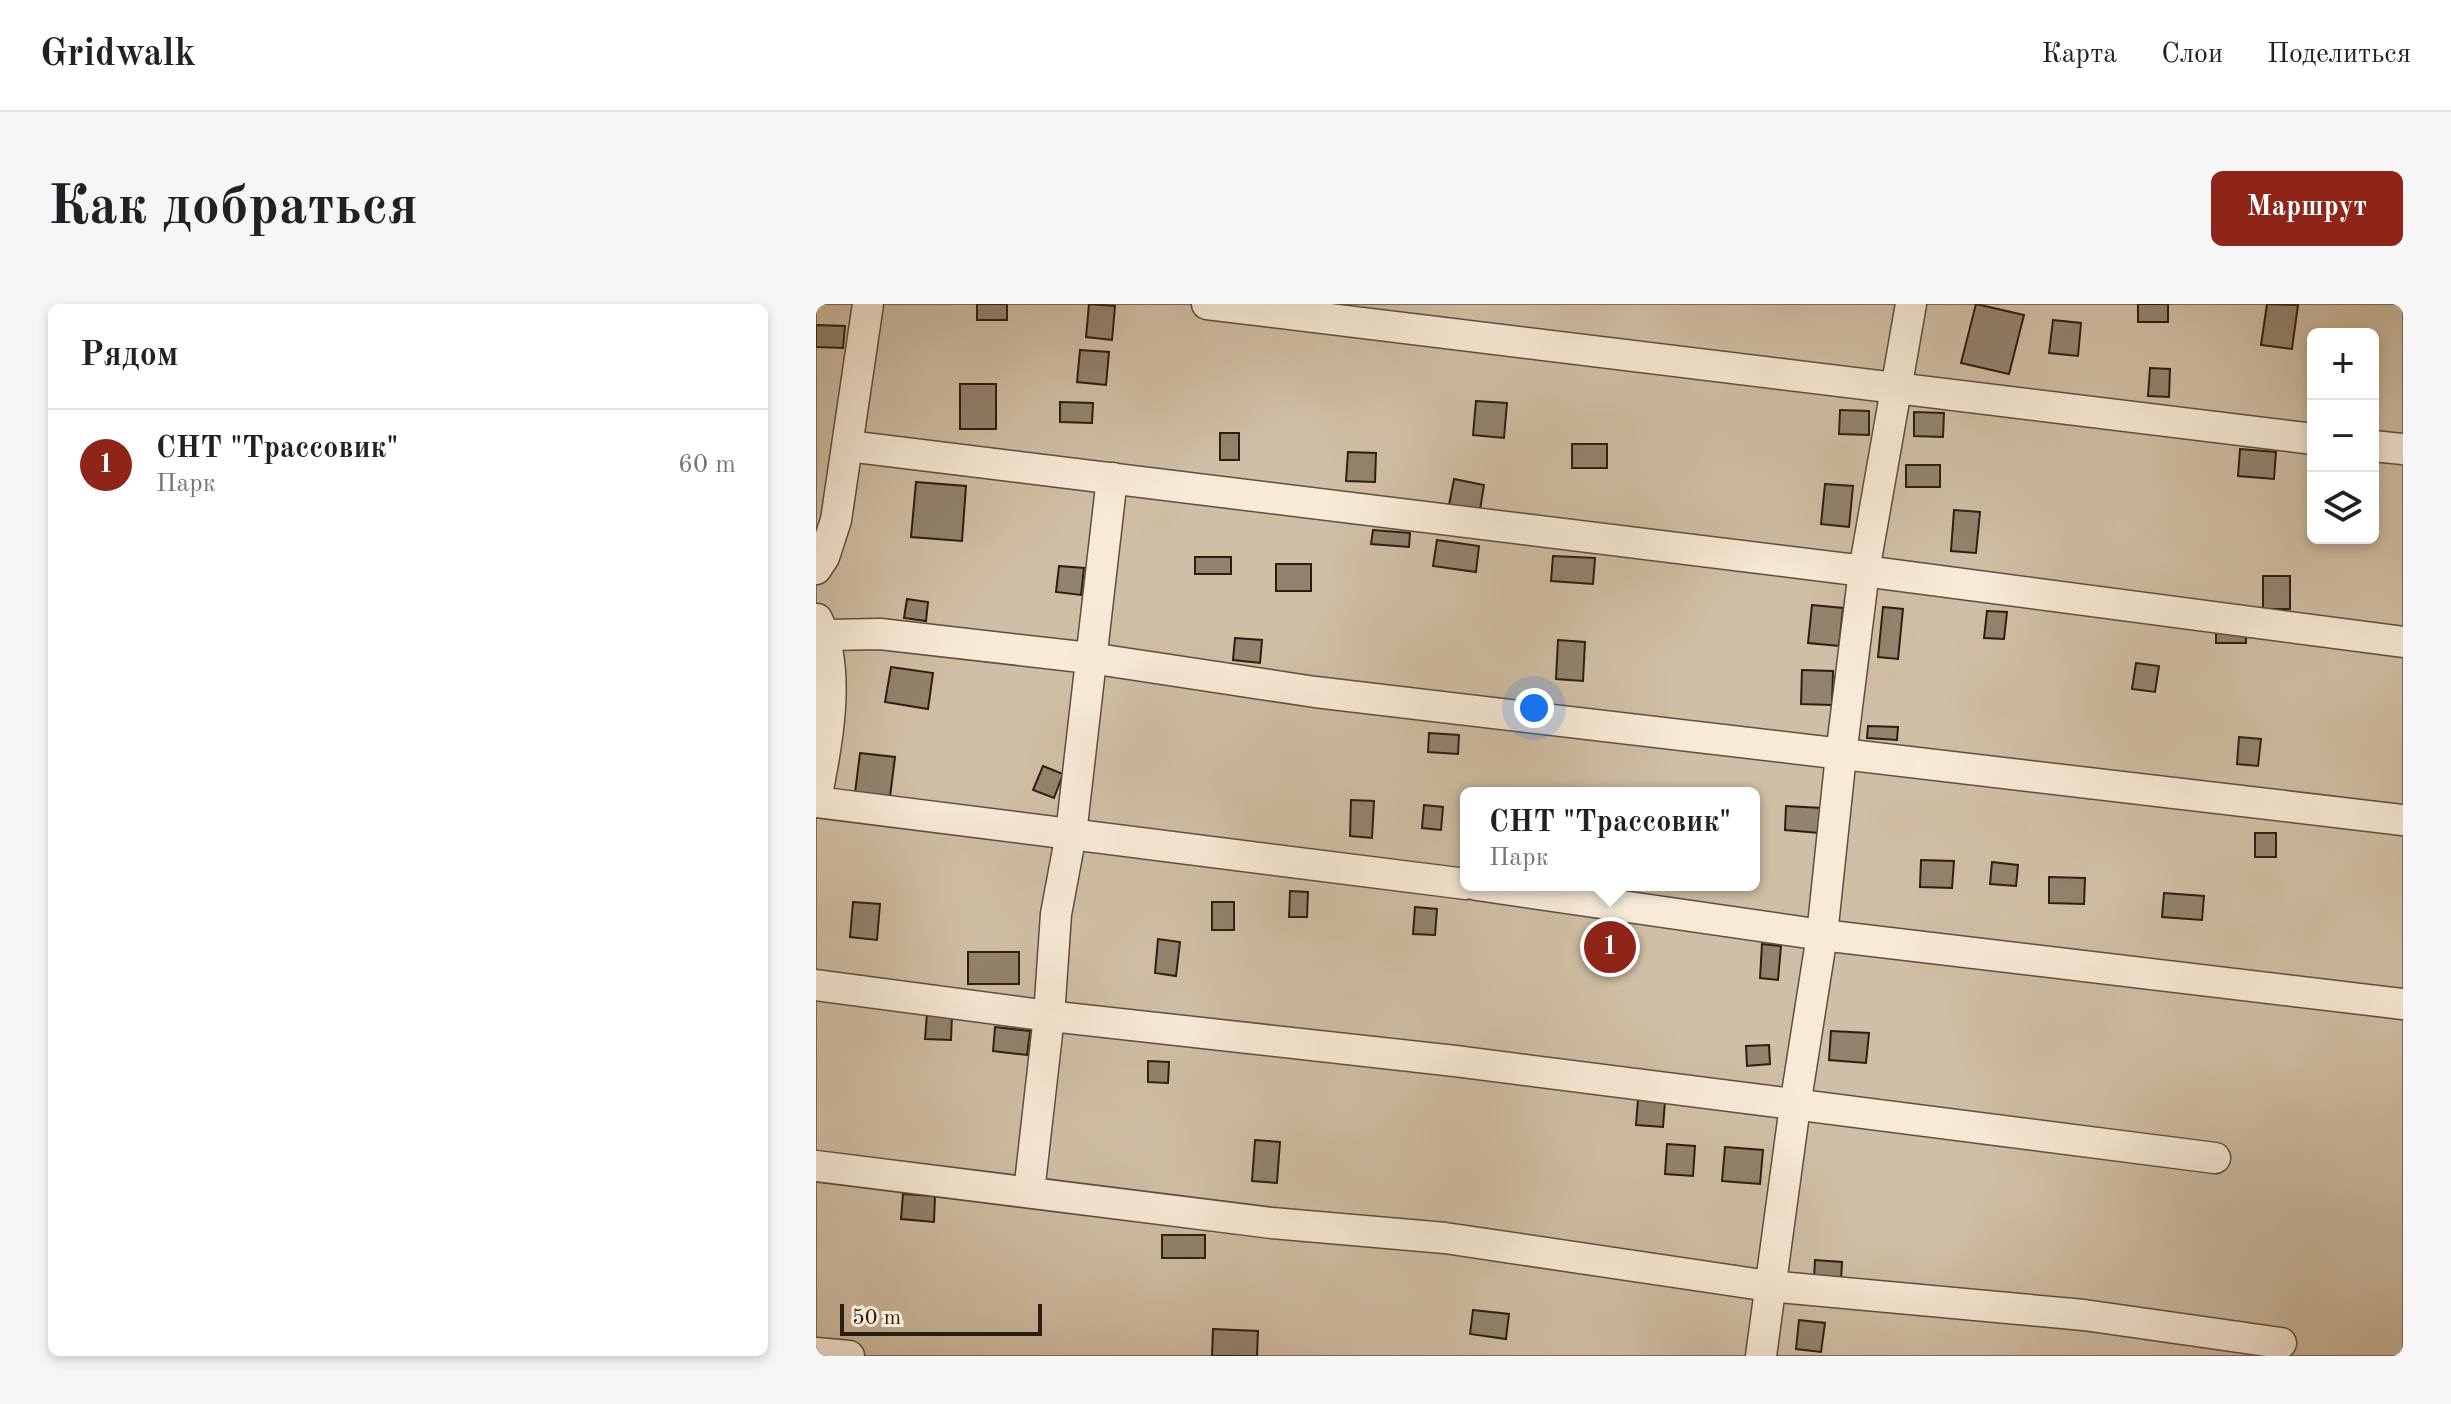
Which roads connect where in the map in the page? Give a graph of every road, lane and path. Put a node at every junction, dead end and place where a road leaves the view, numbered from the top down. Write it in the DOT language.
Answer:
graph roads {
  1 [pos="868,304"];
  2 [pos="1207,304"];
  3 [pos="1911,304"];
  4 [pos="1896,388"];
  5 [pos="2307,438"];
  6 [pos="848,446"];
  7 [pos="2379,447"];
  8 [pos="2403,449"];
  9 [pos="1112,478"];
  10 [pos="816,569"];
  11 [pos="1864,571"];
  12 [pos="820,626"];
  13 [pos="2403,642"];
  14 [pos="1090,658"];
  15 [pos="1841,755"];
  16 [pos="816,801"];
  17 [pos="2403,820"];
  18 [pos="1071,834"];
  19 [pos="1460,883"];
  20 [pos="1518,891"];
  21 [pos="1822,935"];
  22 [pos="816,985"];
  23 [pos="2403,1004"];
  24 [pos="1049,1016"];
  25 [pos="1795,1106"];
  26 [pos="2215,1158"];
  27 [pos="816,1166"];
  28 [pos="1029,1192"];
  29 [pos="1769,1286"];
  30 [pos="2281,1343"];
  31 [pos="816,1353"];
  32 [pos="849,1356"];
  33 [pos="1761,1356"];
  1 -- 6 [label="street"];
  2 -- 4 [label="street"];
  3 -- 4 [label="street"];
  4 -- 5 [label="street"];
  4 -- 11 [label="street"];
  6 -- 9 [label="street"];
  6 -- 10 [label="street"];
  7 -- 8 [label="street"];
  9 -- 11 [label="street"];
  9 -- 14 [label="street"];
  11 -- 13 [label="street"];
  11 -- 15 [label="street"];
  12 -- 14 [label="street"];
  12 -- 16 [label="street"];
  14 -- 15 [label="street"];
  14 -- 18 [label="street"];
  15 -- 17 [label="street"];
  15 -- 21 [label="street"];
  16 -- 18 [label="street"];
  18 -- 19 [label="street"];
  18 -- 24 [label="street"];
  20 -- 21 [label="street"];
  21 -- 23 [label="street"];
  21 -- 25 [label="street"];
  22 -- 24 [label="street"];
  24 -- 25 [label="street"];
  24 -- 28 [label="street"];
  25 -- 26 [label="street"];
  25 -- 29 [label="street"];
  27 -- 28 [label="street"];
  28 -- 29 [label="street"];
  29 -- 30 [label="street"];
  29 -- 33 [label="street"];
  31 -- 32 [label="street"];
}
